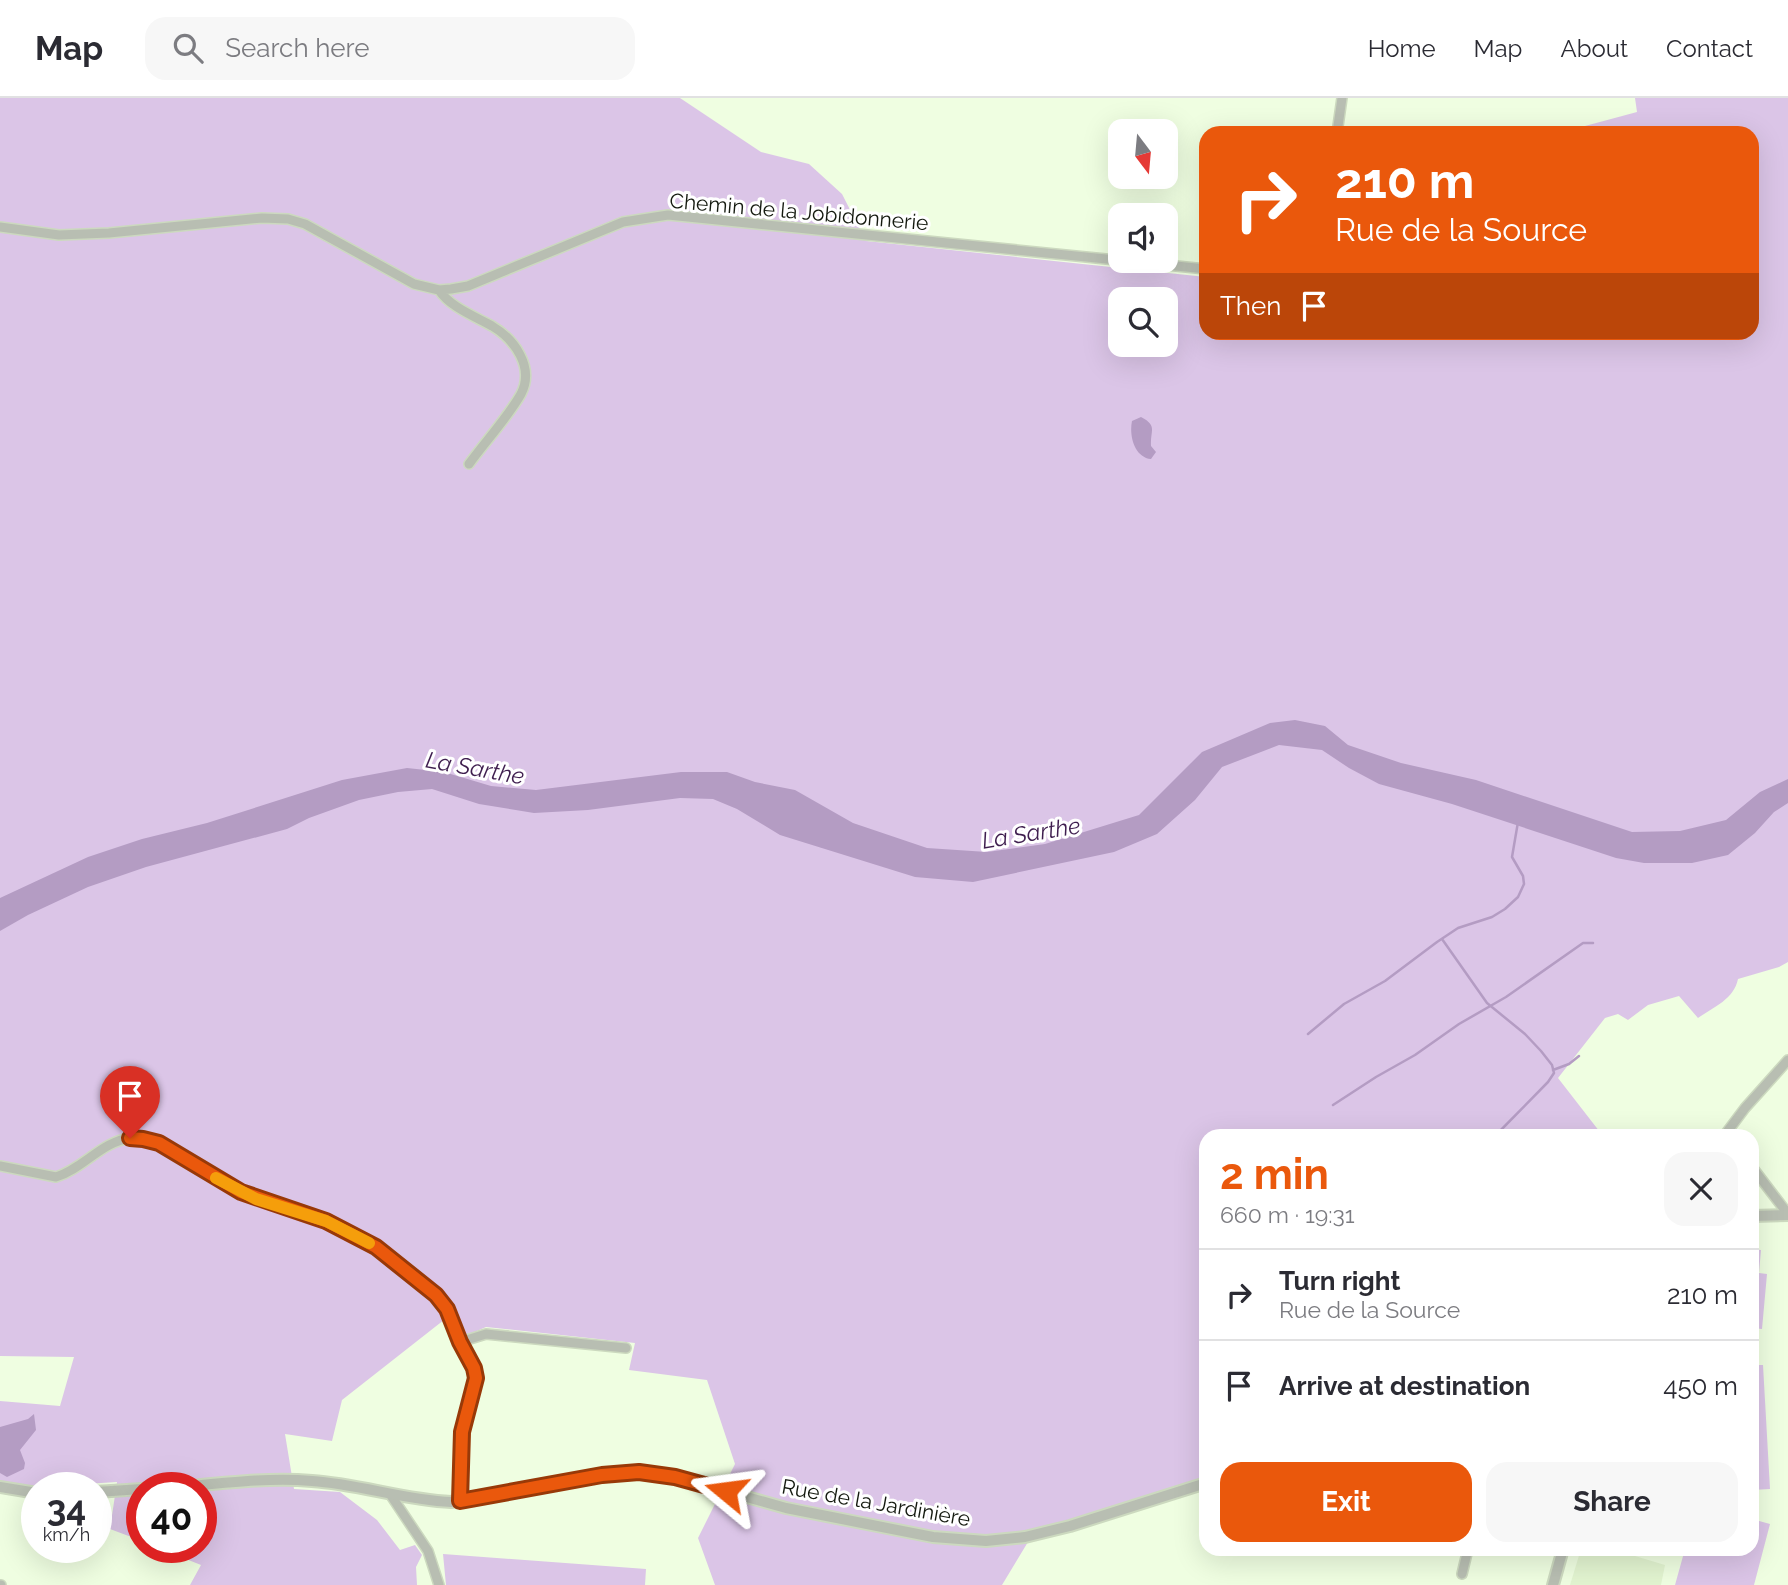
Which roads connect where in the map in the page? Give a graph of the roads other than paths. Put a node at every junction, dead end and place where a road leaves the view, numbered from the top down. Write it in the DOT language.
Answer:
graph roads {
  1 [pos="1342,98"];
  2 [pos="1338,126"];
  3 [pos="0,227"];
  4 [pos="1199,268"];
  5 [pos="439,289"];
  6 [pos="469,464"];
  7 [pos="1788,1060"];
  8 [pos="1729,1129"];
  9 [pos="0,1166"];
  10 [pos="1759,1176"];
  11 [pos="1788,1215"];
  12 [pos="1759,1216"];
  13 [pos="460,1342"];
  14 [pos="626,1348"];
  15 [pos="217,1485"];
  16 [pos="1199,1485"];
  17 [pos="0,1487"];
  18 [pos="21,1490"];
  19 [pos="390,1494"];
  20 [pos="460,1501"];
  21 [pos="1466,1556"];
  22 [pos="1561,1556"];
  23 [pos="1462,1574"];
  24 [pos="439,1585"];
  25 [pos="1553,1585"];
  1 -- 2 [label="street"];
  3 -- 5 [label="street, Chemin de la Jobidonnerie"];
  4 -- 5 [label="street, Chemin de la Jobidonnerie"];
  5 -- 6 [label="street"];
  7 -- 8 [label="street"];
  9 -- 13 [label="street"];
  10 -- 11 [label="street"];
  11 -- 12 [label="street"];
  13 -- 14 [label="street"];
  13 -- 20 [label="street"];
  15 -- 19 [label="street, Rue de la Jardinière"];
  16 -- 20 [label="street, Rue de la Jardinière"];
  17 -- 18 [label="street"];
  19 -- 20 [label="street, Rue de la Jardinière"];
  19 -- 24 [label="street"];
  21 -- 23 [label="street"];
  22 -- 25 [label="street"];
}
